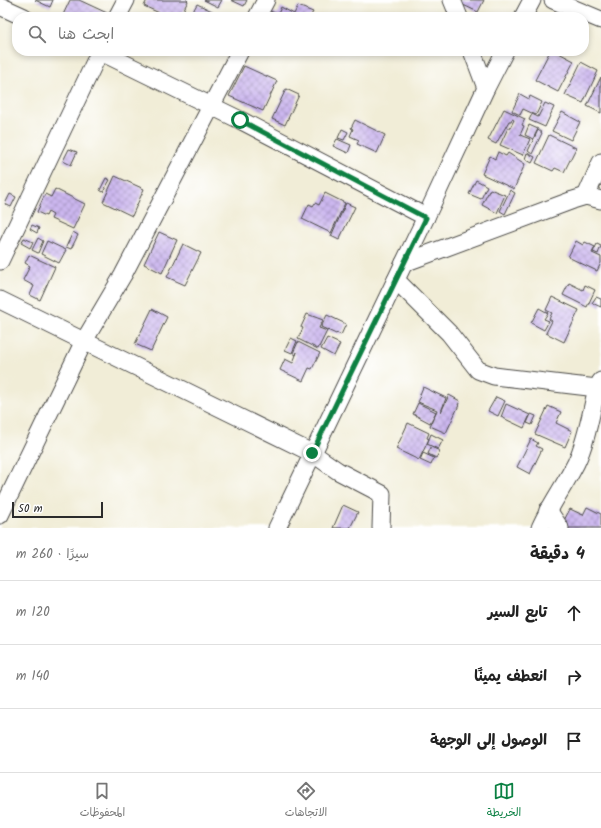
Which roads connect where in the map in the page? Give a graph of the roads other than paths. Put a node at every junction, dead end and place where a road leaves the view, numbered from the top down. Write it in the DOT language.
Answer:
graph roads {
  1 [pos="126,0"];
  2 [pos="266,0"];
  3 [pos="452,0"];
  4 [pos="532,0"];
  5 [pos="553,0"];
  6 [pos="0,6"];
  7 [pos="13,12"];
  8 [pos="120,12"];
  9 [pos="260,12"];
  10 [pos="457,12"];
  11 [pos="526,12"];
  12 [pos="582,12"];
  13 [pos="589,15"];
  14 [pos="601,20"];
  15 [pos="98,56"];
  16 [pos="110,56"];
  17 [pos="237,56"];
  18 [pos="474,56"];
  19 [pos="503,56"];
  20 [pos="486,88"];
  21 [pos="211,106"];
  22 [pos="601,162"];
  23 [pos="594,198"];
  24 [pos="426,218"];
  25 [pos="0,262"];
  26 [pos="404,263"];
  27 [pos="396,280"];
  28 [pos="0,300"];
  29 [pos="84,341"];
  30 [pos="599,384"];
  31 [pos="312,453"];
  32 [pos="548,510"];
  33 [pos="0,515"];
  34 [pos="277,528"];
  35 [pos="381,528"];
  36 [pos="540,528"];
  37 [pos="560,528"];
  1 -- 8 [label="street"];
  2 -- 9 [label="street"];
  3 -- 10 [label="street"];
  4 -- 11 [label="street"];
  5 -- 12 [label="street"];
  6 -- 7 [label="street"];
  13 -- 14 [label="street"];
  15 -- 25 [label="street"];
  16 -- 21 [label="street"];
  17 -- 21 [label="street"];
  18 -- 20 [label="street"];
  19 -- 20 [label="street"];
  20 -- 24 [label="street"];
  21 -- 24 [label="street"];
  21 -- 29 [label="street"];
  22 -- 23 [label="street"];
  23 -- 26 [label="street"];
  24 -- 26 [label="street"];
  26 -- 27 [label="street"];
  27 -- 30 [label="street"];
  27 -- 31 [label="street"];
  28 -- 29 [label="street"];
  29 -- 31 [label="street"];
  29 -- 33 [label="street"];
  30 -- 32 [label="street"];
  31 -- 34 [label="street"];
  31 -- 35 [label="street"];
  32 -- 36 [label="street"];
  32 -- 37 [label="street"];
}
